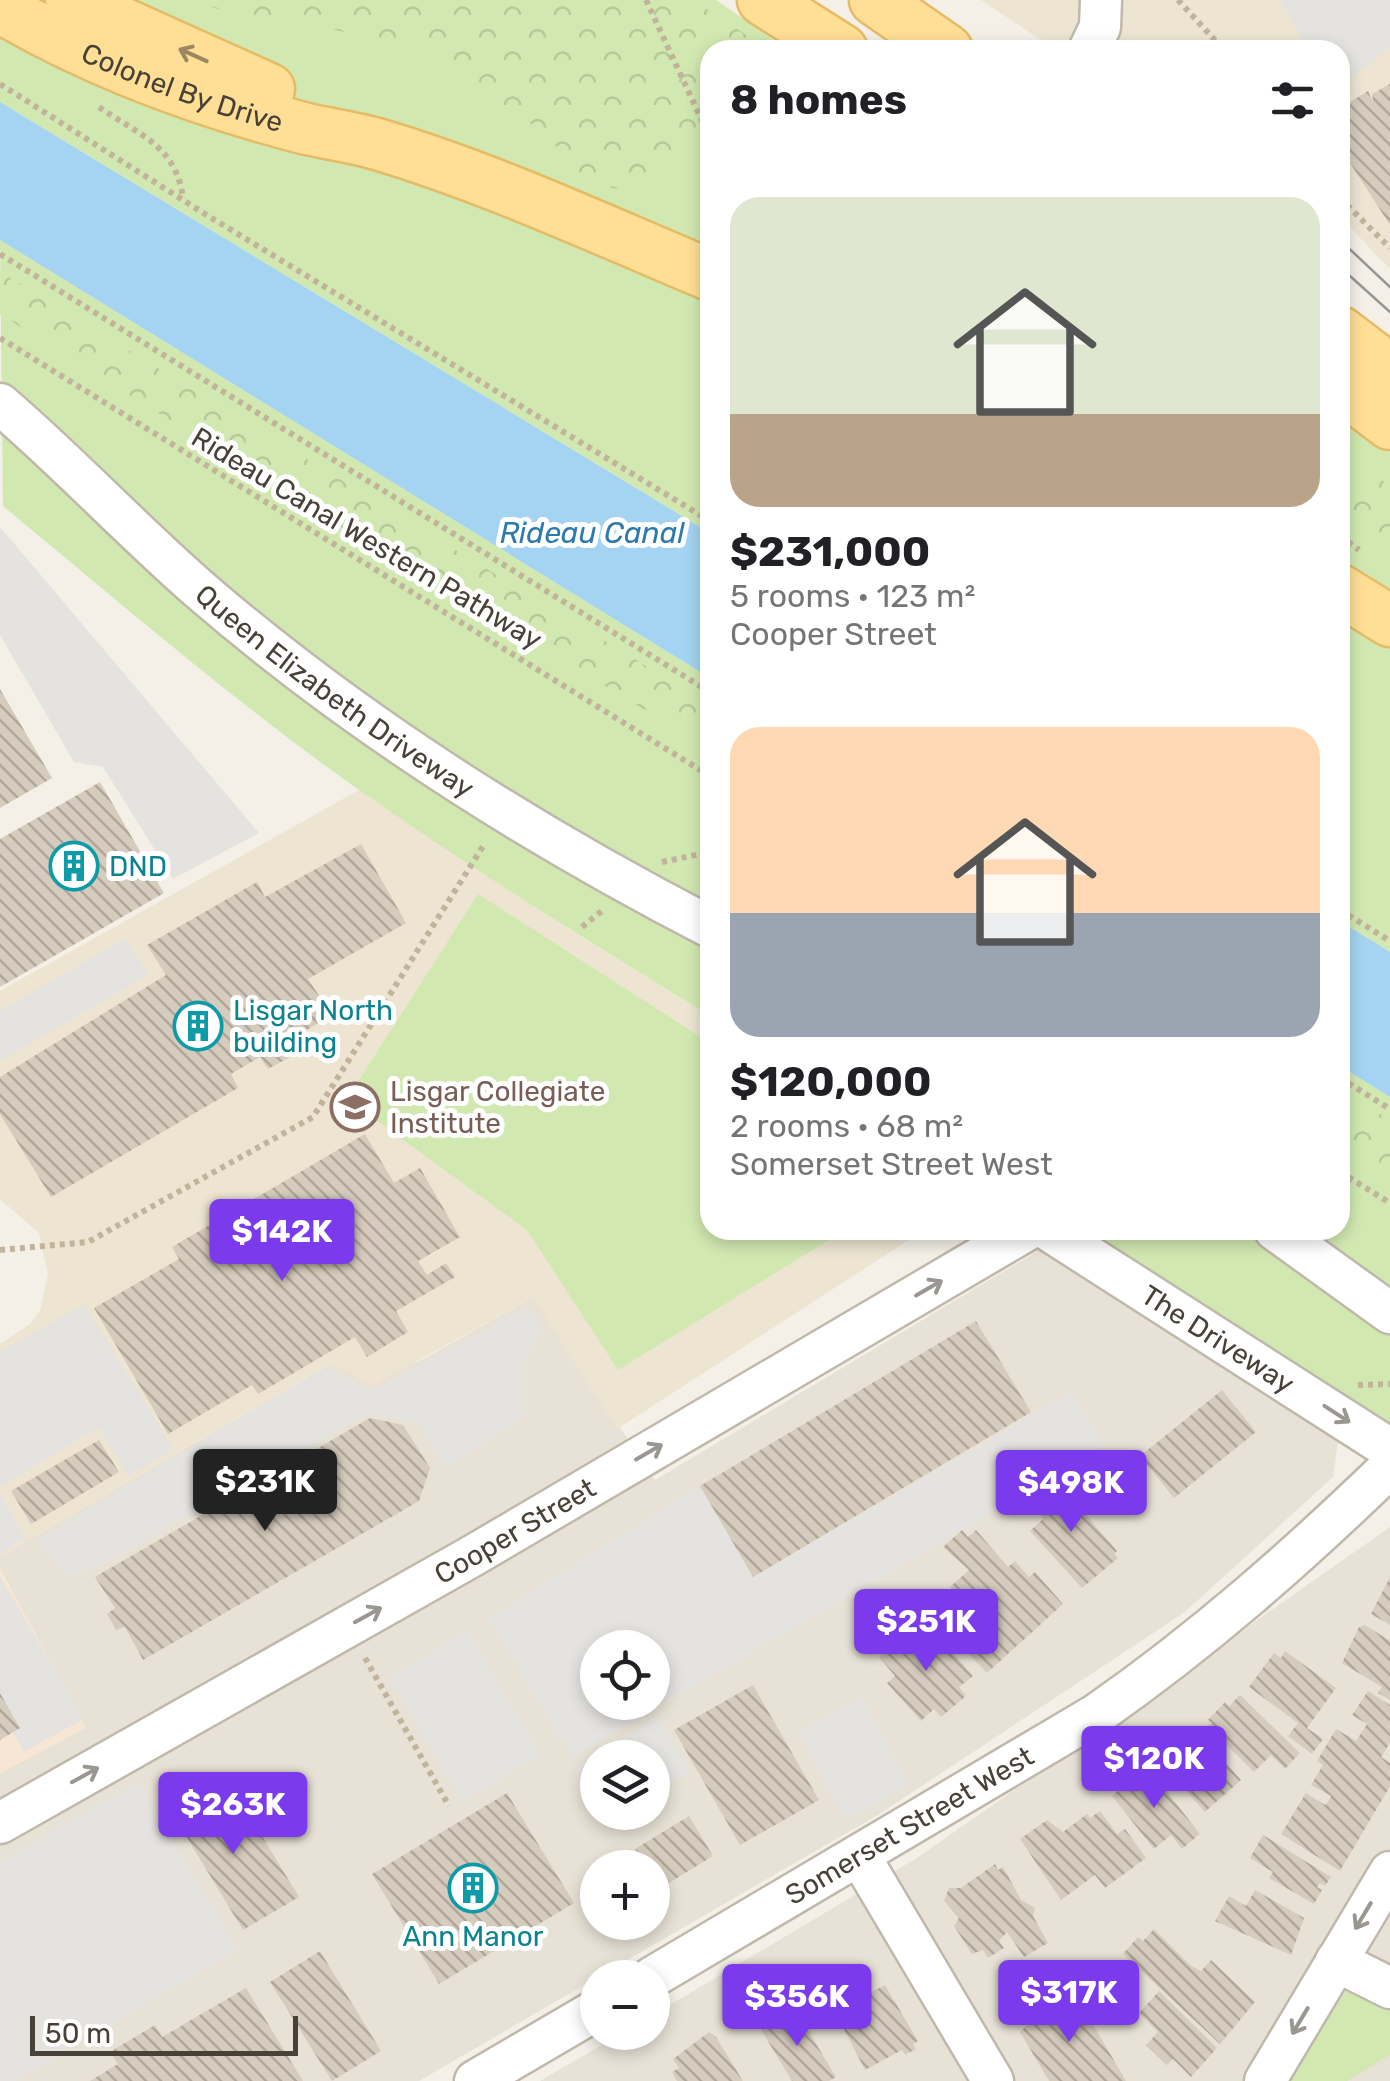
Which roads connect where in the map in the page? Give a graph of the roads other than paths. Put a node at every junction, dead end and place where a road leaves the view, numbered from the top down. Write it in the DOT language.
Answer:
graph roads {
  1 [pos="71,0"];
  2 [pos="763,0"];
  3 [pos="874,0"];
  4 [pos="1101,0"];
  5 [pos="0,8"];
  6 [pos="826,40"];
  7 [pos="932,40"];
  8 [pos="1094,40"];
  9 [pos="376,143"];
  10 [pos="700,270"];
  11 [pos="1350,340"];
  12 [pos="1390,370"];
  13 [pos="1350,394"];
  14 [pos="0,404"];
  15 [pos="1390,424"];
  16 [pos="1350,596"];
  17 [pos="1390,621"];
  18 [pos="700,920"];
  19 [pos="1010,1240"];
  20 [pos="1064,1240"];
  21 [pos="1289,1240"];
  22 [pos="1390,1314"];
  23 [pos="1390,1449"];
  24 [pos="1390,1467"];
  25 [pos="0,1823"];
  26 [pos="859,1855"];
  27 [pos="1390,1872"];
  28 [pos="1336,1962"];
  29 [pos="670,1966"];
  30 [pos="1390,1988"];
  31 [pos="580,2020"];
  32 [pos="475,2081"];
  33 [pos="993,2081"];
  34 [pos="1264,2081"];
  9 -- 1 [label="main road, Colonel By Drive, one-way"];
  2 -- 6 [label="main road"];
  3 -- 7 [label="main road"];
  4 -- 8 [label="street"];
  5 -- 9 [label="main road, Colonel By Drive"];
  9 -- 10 [label="main road, Colonel By Drive"];
  11 -- 12 [label="main road"];
  13 -- 15 [label="main road"];
  14 -- 18 [label="street, Queen Elizabeth Driveway"];
  16 -- 17 [label="main road"];
  25 -- 19 [label="street, Cooper Street, one-way"];
  20 -- 23 [label="street, The Driveway, one-way"];
  21 -- 22 [label="street"];
  24 -- 26 [label="street, Somerset Street West"];
  26 -- 29 [label="street, Somerset Street West"];
  26 -- 33 [label="street"];
  27 -- 28 [label="street, one-way"];
  28 -- 30 [label="street"];
  28 -- 34 [label="street, one-way"];
  31 -- 32 [label="street"];
}
